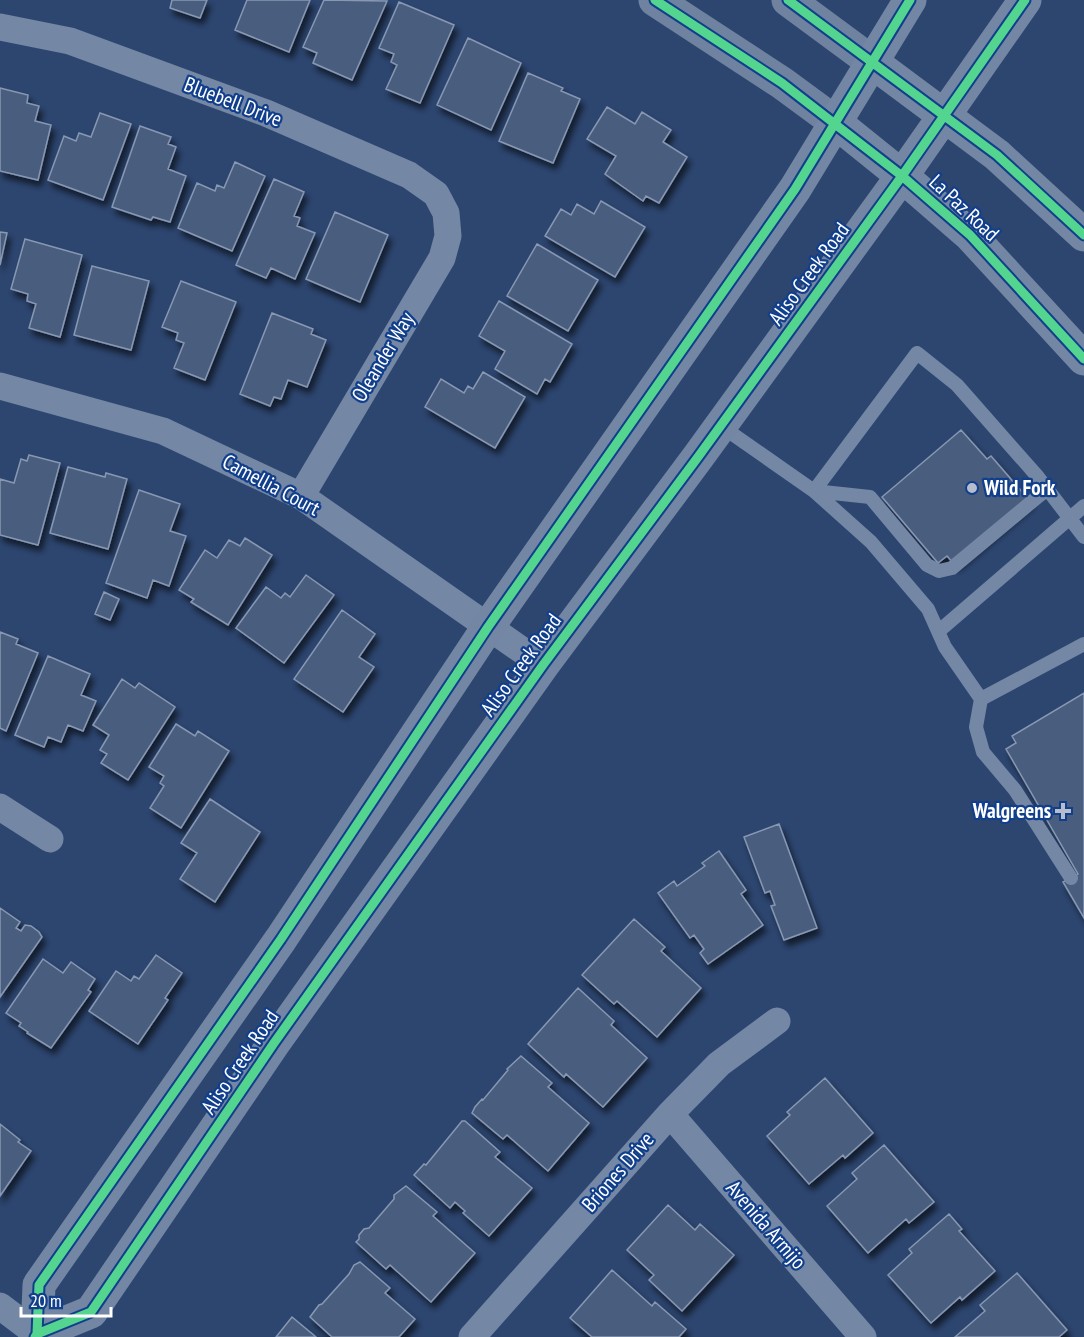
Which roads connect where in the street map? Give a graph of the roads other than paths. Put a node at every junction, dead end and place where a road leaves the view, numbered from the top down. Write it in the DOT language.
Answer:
graph roads {
  1 [pos="655,0"];
  2 [pos="788,0"];
  3 [pos="910,0"];
  4 [pos="1025,0"];
  5 [pos="0,27"];
  6 [pos="872,62"];
  7 [pos="946,116"];
  8 [pos="836,122"];
  9 [pos="902,176"];
  10 [pos="446,213"];
  11 [pos="1084,235"];
  12 [pos="1084,359"];
  13 [pos="0,386"];
  14 [pos="721,426"];
  15 [pos="1047,489"];
  16 [pos="814,491"];
  17 [pos="301,496"];
  18 [pos="1084,506"];
  19 [pos="1069,518"];
  20 [pos="1084,537"];
  21 [pos="488,627"];
  22 [pos="939,631"];
  23 [pos="1084,644"];
  24 [pos="543,665"];
  25 [pos="981,699"];
  26 [pos="0,807"];
  27 [pos="50,839"];
  28 [pos="1071,878"];
  29 [pos="777,1021"];
  30 [pos="670,1114"];
  31 [pos="0,1306"];
  32 [pos="36,1336"];
  33 [pos="472,1337"];
  34 [pos="862,1337"];
  1 -- 8 [label="main road, La Paz Road"];
  2 -- 6 [label="main road"];
  3 -- 6 [label="main road, Aliso Creek Road"];
  4 -- 7 [label="main road, Aliso Creek Road"];
  5 -- 10 [label="street, Bluebell Drive"];
  6 -- 7 [label="main road"];
  6 -- 8 [label="main road, Aliso Creek Road"];
  7 -- 9 [label="main road, Aliso Creek Road"];
  7 -- 11 [label="main road"];
  8 -- 9 [label="main road, La Paz Road"];
  8 -- 21 [label="main road, Aliso Creek Road"];
  9 -- 12 [label="main road, La Paz Road"];
  9 -- 14 [label="main road, Aliso Creek Road"];
  10 -- 17 [label="street, Oleander Way"];
  13 -- 17 [label="street, Camellia Court"];
  14 -- 16 [label="lane"];
  14 -- 24 [label="main road, Aliso Creek Road"];
  15 -- 16 [label="lane"];
  15 -- 16 [label="lane"];
  15 -- 19 [label="lane"];
  16 -- 22 [label="lane"];
  17 -- 21 [label="street, Camellia Court"];
  18 -- 19 [label="lane"];
  19 -- 20 [label="lane"];
  19 -- 22 [label="lane"];
  21 -- 24 [label="street, Camellia Court"];
  21 -- 32 [label="main road, Aliso Creek Road"];
  22 -- 25 [label="lane"];
  23 -- 25 [label="lane"];
  24 -- 32 [label="main road, Aliso Creek Road"];
  25 -- 28 [label="lane"];
  26 -- 27 [label="street"];
  29 -- 30 [label="street, Briones Drive"];
  30 -- 33 [label="street, Briones Drive"];
  30 -- 34 [label="street, Avenida Armijo"];
  31 -- 32 [label="street"];
}
